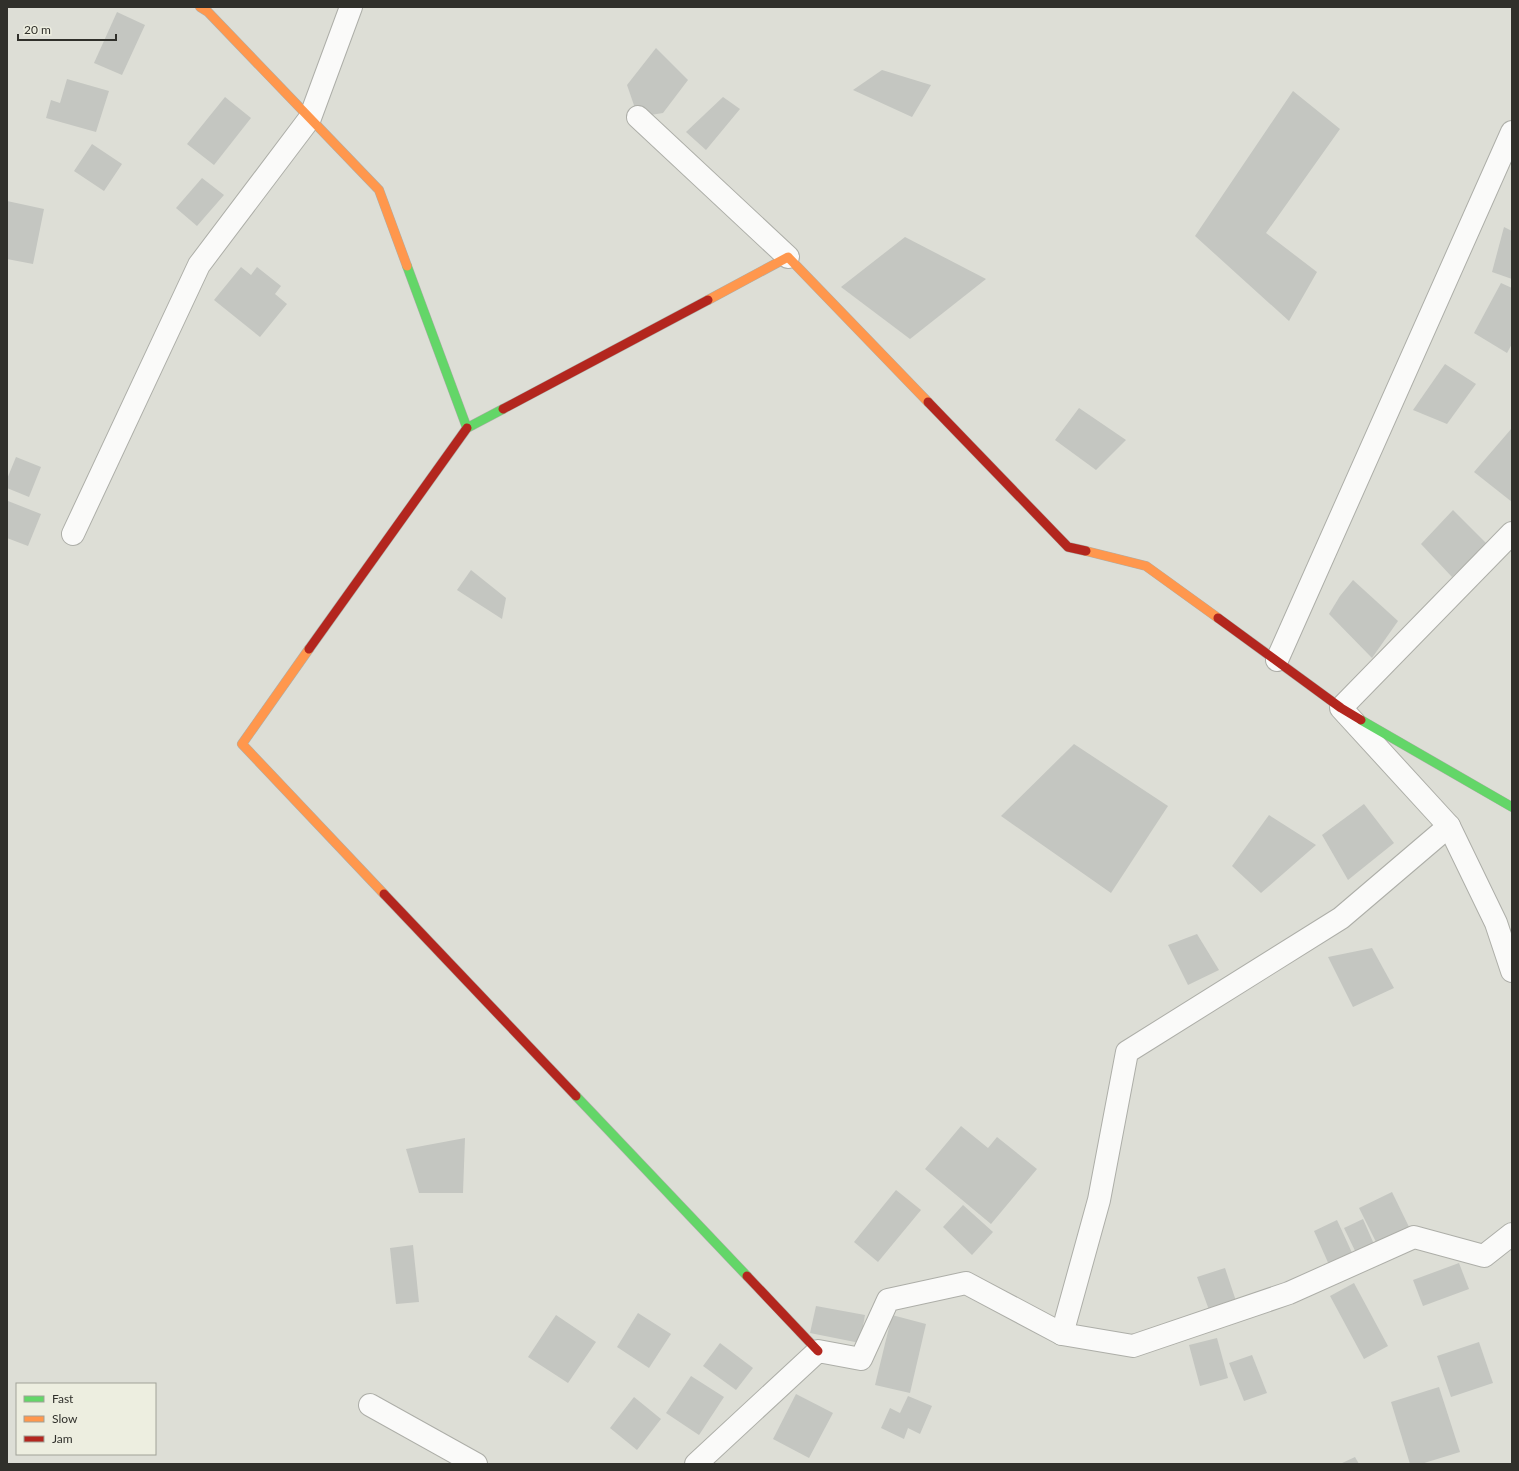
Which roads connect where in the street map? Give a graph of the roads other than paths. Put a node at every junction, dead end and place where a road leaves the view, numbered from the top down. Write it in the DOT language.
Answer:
graph roads {
  1 [pos="200,7"];
  2 [pos="352,7"];
  3 [pos="638,117"];
  4 [pos="310,118"];
  5 [pos="1512,132"];
  6 [pos="788,257"];
  7 [pos="467,428"];
  8 [pos="1512,533"];
  9 [pos="73,534"];
  10 [pos="1277,660"];
  11 [pos="1341,708"];
  12 [pos="1512,808"];
  13 [pos="1450,826"];
  14 [pos="1512,971"];
  15 [pos="1512,1234"];
  16 [pos="1062,1334"];
  17 [pos="818,1351"];
  18 [pos="370,1404"];
  19 [pos="476,1464"];
  20 [pos="696,1464"];
  1 -- 4 [label="street"];
  2 -- 4 [label="street"];
  3 -- 6 [label="street"];
  4 -- 7 [label="street"];
  4 -- 9 [label="street"];
  5 -- 10 [label="street"];
  6 -- 7 [label="street"];
  6 -- 10 [label="street"];
  7 -- 17 [label="street"];
  8 -- 11 [label="street"];
  10 -- 11 [label="street"];
  11 -- 12 [label="street"];
  11 -- 13 [label="street"];
  13 -- 14 [label="street"];
  13 -- 16 [label="street"];
  15 -- 16 [label="street"];
  16 -- 17 [label="street"];
  17 -- 20 [label="street"];
  18 -- 19 [label="street"];
}
